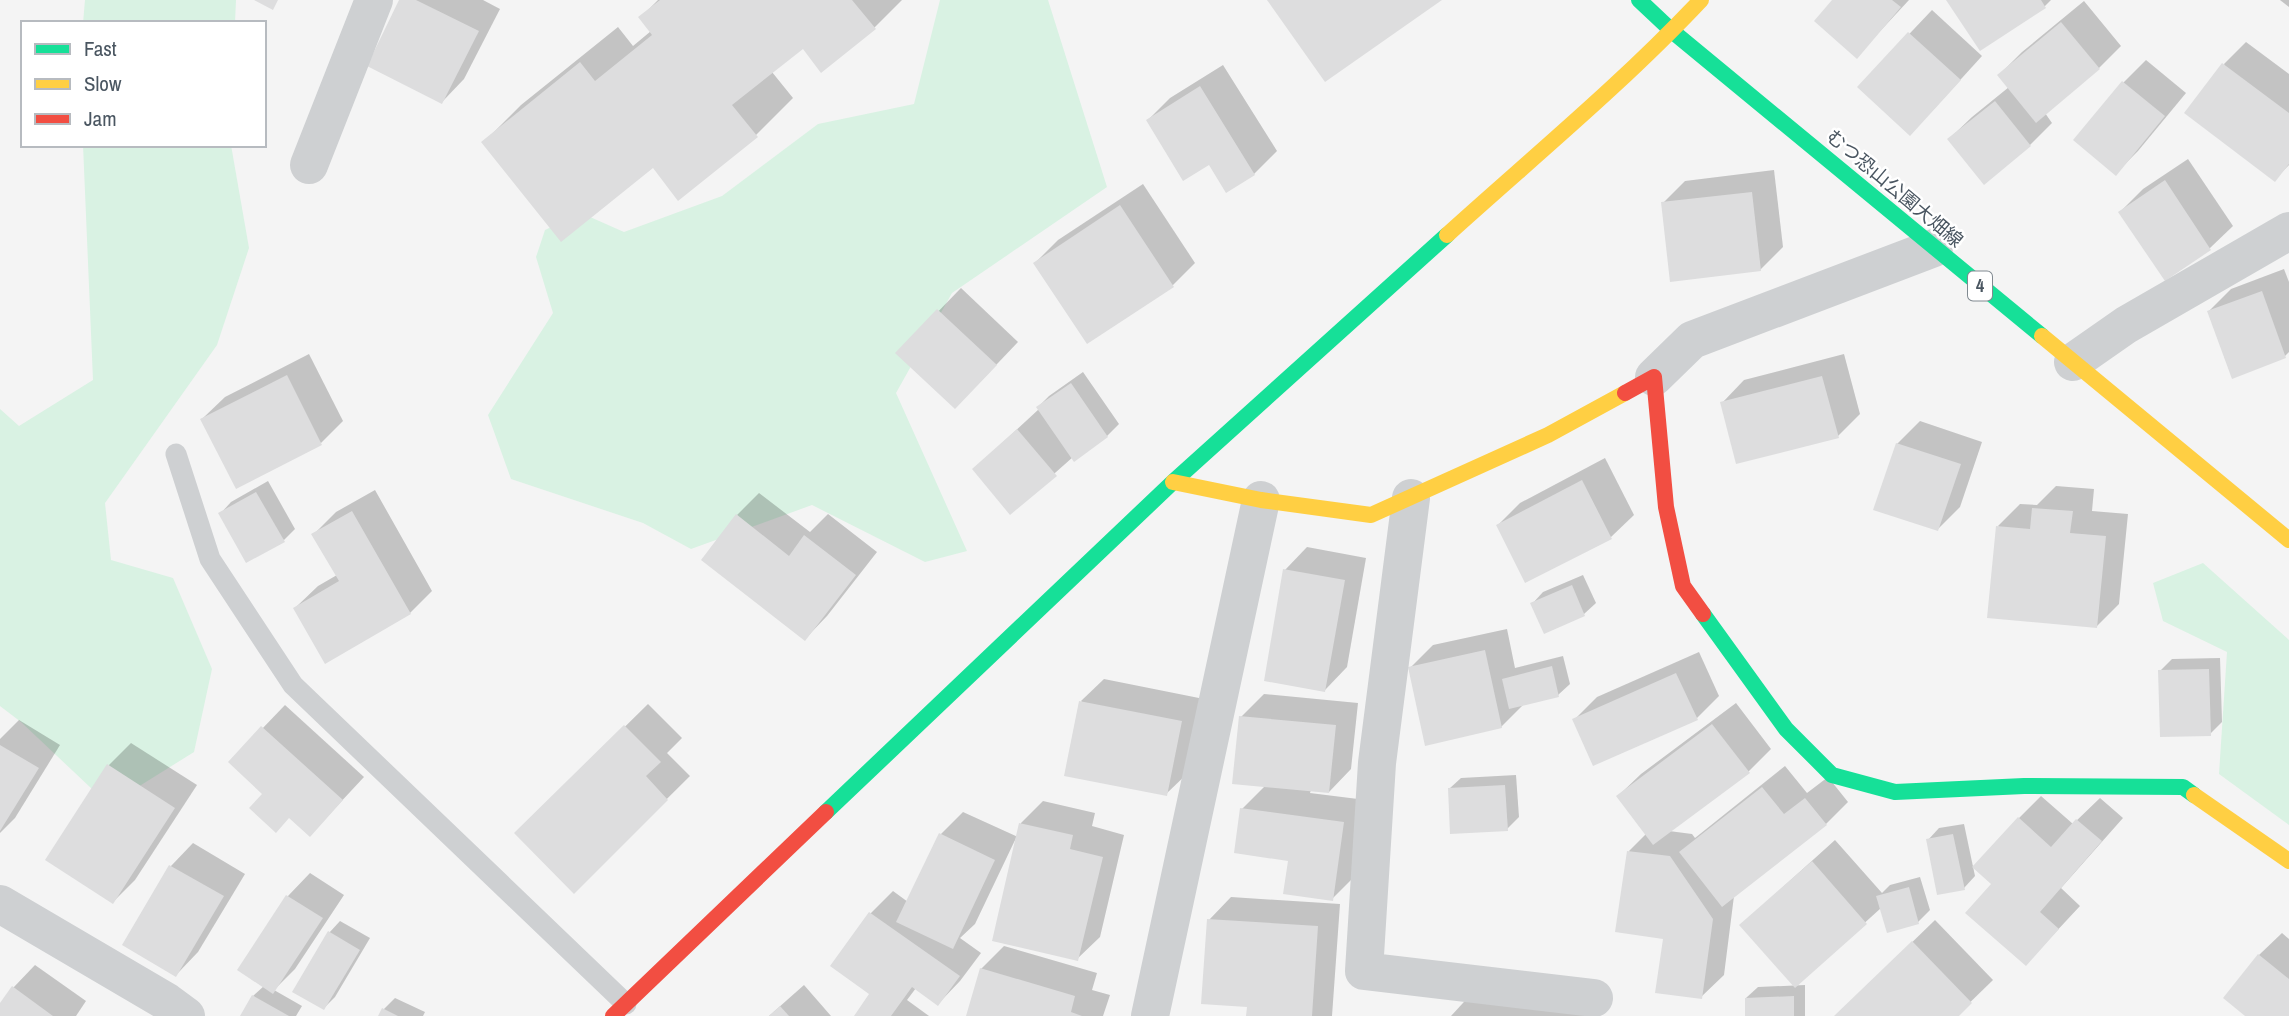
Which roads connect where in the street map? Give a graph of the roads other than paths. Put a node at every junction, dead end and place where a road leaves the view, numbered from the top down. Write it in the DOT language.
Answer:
graph roads {
  1 [pos="374,0"];
  2 [pos="1639,0"];
  3 [pos="1701,0"];
  4 [pos="1672,31"];
  5 [pos="309,165"];
  6 [pos="2289,231"];
  7 [pos="1934,248"];
  8 [pos="2073,362"];
  9 [pos="1654,377"];
  10 [pos="176,454"];
  11 [pos="1173,482"];
  12 [pos="1411,498"];
  13 [pos="1261,500"];
  14 [pos="2289,540"];
  15 [pos="2289,861"];
  16 [pos="0,904"];
  17 [pos="1594,999"];
  18 [pos="619,1010"];
  19 [pos="186,1016"];
  20 [pos="1150,1016"];
  1 -- 5 [label="street"];
  2 -- 4 [label="street, むつ恐山公園大畑線 / 4"];
  3 -- 4 [label="street"];
  4 -- 7 [label="street, むつ恐山公園大畑線 / 4"];
  4 -- 11 [label="street"];
  6 -- 8 [label="street"];
  7 -- 8 [label="street, むつ恐山公園大畑線 / 4"];
  7 -- 9 [label="street"];
  8 -- 14 [label="street, むつ恐山公園大畑線 / 4"];
  9 -- 12 [label="street"];
  9 -- 15 [label="street"];
  10 -- 18 [label="lane"];
  11 -- 13 [label="street"];
  11 -- 18 [label="street"];
  12 -- 13 [label="street"];
  12 -- 17 [label="street"];
  13 -- 20 [label="street"];
  16 -- 19 [label="street"];
}
